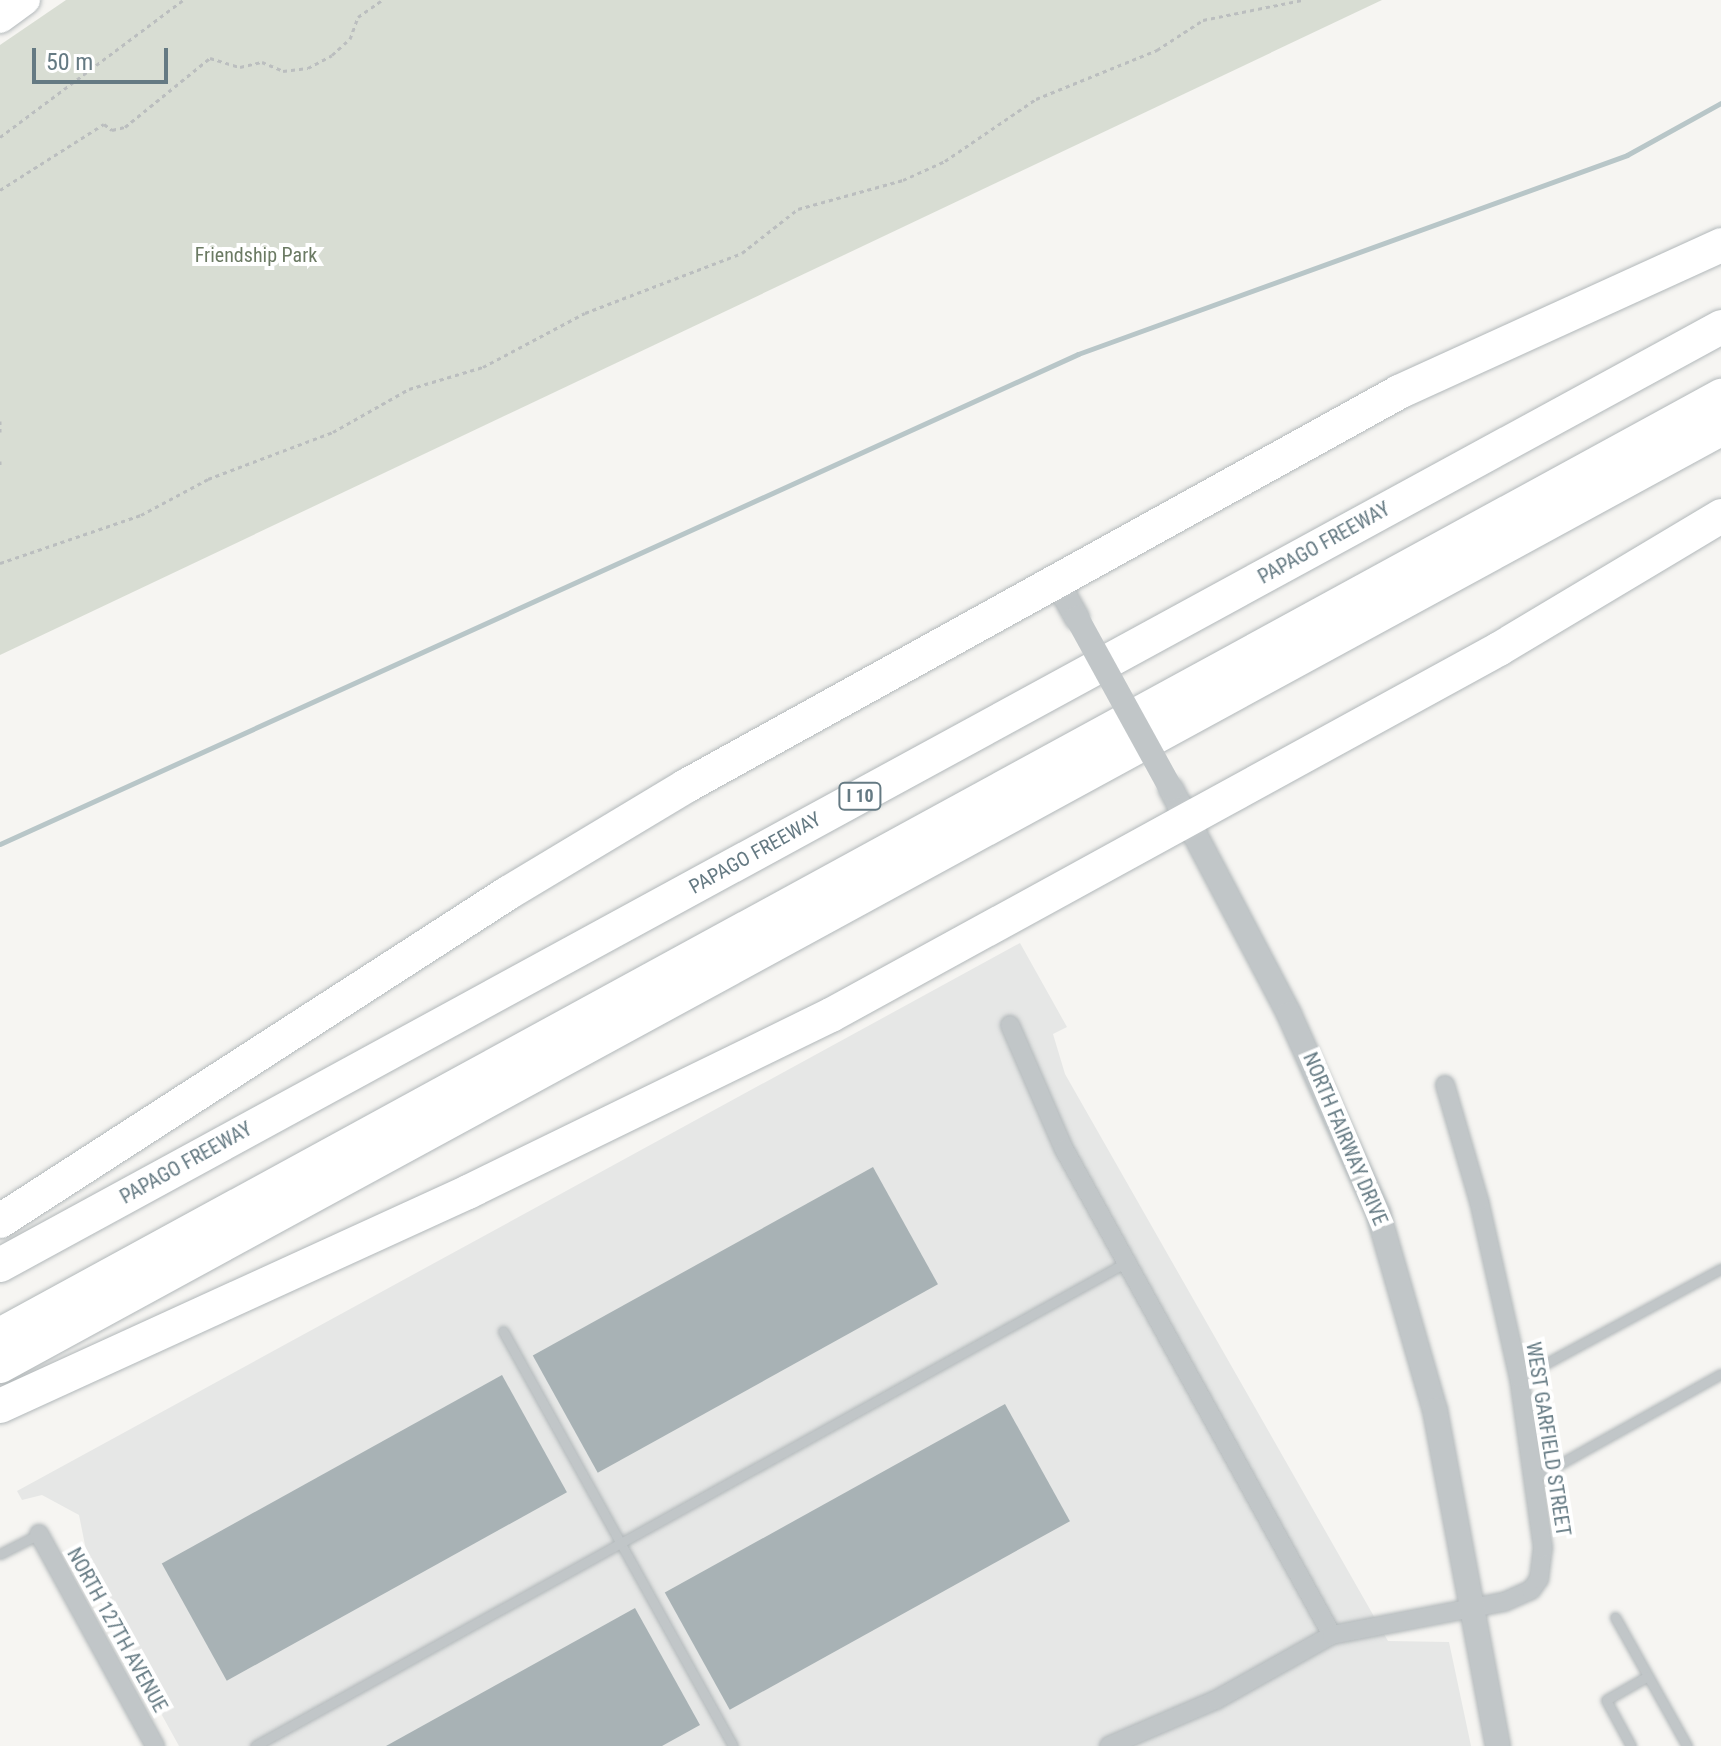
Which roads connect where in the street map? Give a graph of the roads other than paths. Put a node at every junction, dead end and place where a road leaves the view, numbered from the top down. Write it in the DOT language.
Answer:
graph roads {
  1 [pos="25,0"];
  2 [pos="0,18"];
  3 [pos="1721,245"];
  4 [pos="1721,327"];
  5 [pos="1721,396"];
  6 [pos="1721,429"];
  7 [pos="1721,516"];
  8 [pos="1057,582"];
  9 [pos="1187,824"];
  10 [pos="1010,1025"];
  11 [pos="1445,1085"];
  12 [pos="0,1221"];
  13 [pos="1125,1263"];
  14 [pos="0,1265"];
  15 [pos="1721,1269"];
  16 [pos="503,1331"];
  17 [pos="0,1335"];
  18 [pos="0,1366"];
  19 [pos="1721,1374"];
  20 [pos="1519,1378"];
  21 [pos="0,1406"];
  22 [pos="1533,1479"];
  23 [pos="39,1534"];
  24 [pos="619,1543"];
  25 [pos="0,1554"];
  26 [pos="1472,1607"];
  27 [pos="1615,1617"];
  28 [pos="1332,1635"];
  29 [pos="1648,1676"];
  30 [pos="155,1746"];
  31 [pos="255,1746"];
  32 [pos="733,1746"];
  33 [pos="1109,1746"];
  34 [pos="1498,1746"];
  35 [pos="1631,1746"];
  36 [pos="1687,1746"];
  1 -- 2 [label="main road"];
  3 -- 8 [label="highway"];
  4 -- 14 [label="highway, PAPAGO FREEWAY / I 10"];
  5 -- 17 [label="highway"];
  6 -- 18 [label="highway"];
  7 -- 9 [label="highway"];
  8 -- 9 [label="street, NORTH FAIRWAY DRIVE, bridge"];
  8 -- 12 [label="highway"];
  9 -- 21 [label="highway"];
  9 -- 26 [label="street, NORTH FAIRWAY DRIVE"];
  10 -- 13 [label="street"];
  11 -- 20 [label="street, WEST GARFIELD STREET"];
  13 -- 24 [label="lane"];
  13 -- 28 [label="street"];
  15 -- 20 [label="lane"];
  16 -- 24 [label="lane"];
  19 -- 22 [label="lane"];
  20 -- 22 [label="street, WEST GARFIELD STREET"];
  22 -- 26 [label="street, WEST GARFIELD STREET"];
  23 -- 25 [label="lane"];
  23 -- 30 [label="street, NORTH 127TH AVENUE"];
  24 -- 31 [label="lane"];
  24 -- 32 [label="lane"];
  26 -- 28 [label="street, WEST GARFIELD STREET"];
  26 -- 34 [label="street, NORTH FAIRWAY DRIVE"];
  27 -- 29 [label="lane"];
  28 -- 33 [label="street, WEST GARFIELD STREET"];
  29 -- 35 [label="lane"];
  29 -- 36 [label="lane"];
}
